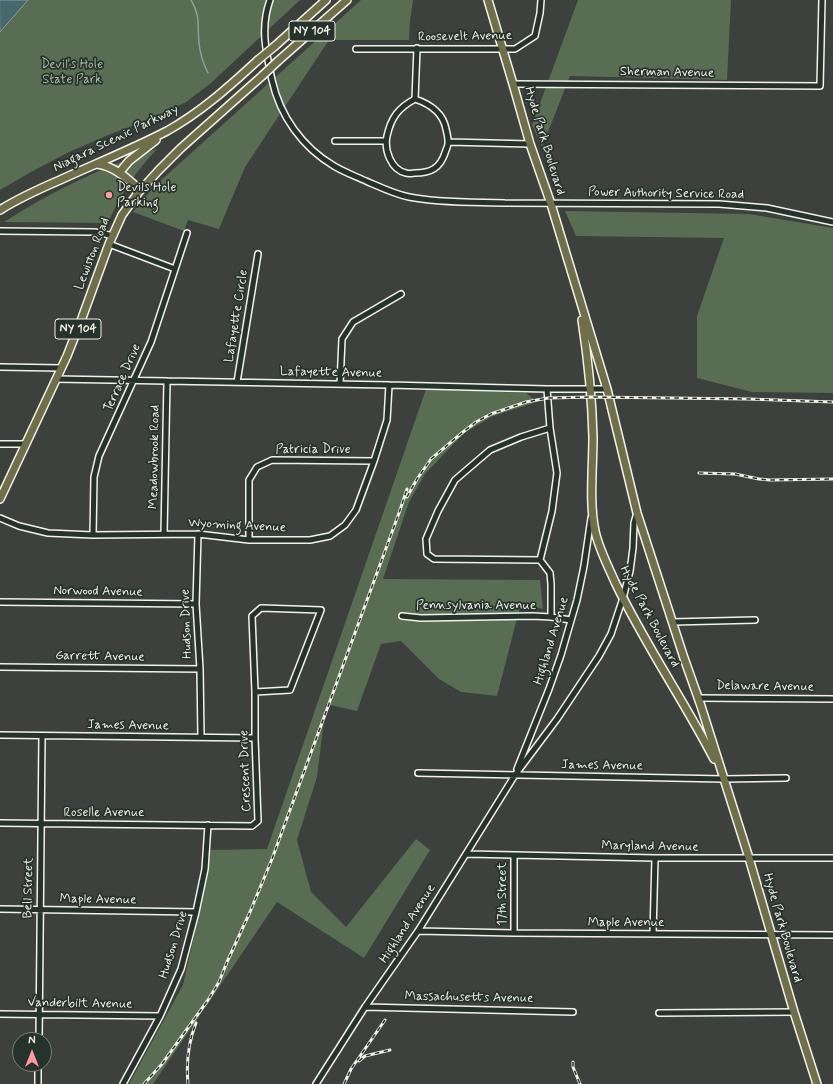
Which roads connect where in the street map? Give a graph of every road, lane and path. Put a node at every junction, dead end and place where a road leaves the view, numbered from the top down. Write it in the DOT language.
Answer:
graph roads {
  1 [pos="270,0"];
  2 [pos="326,0"];
  3 [pos="347,0"];
  4 [pos="488,0"];
  5 [pos="541,0"];
  6 [pos="822,0"];
  7 [pos="417,48"];
  8 [pos="356,49"];
  9 [pos="503,49"];
  10 [pos="513,84"];
  11 [pos="415,99"];
  12 [pos="168,130"];
  13 [pos="335,141"];
  14 [pos="386,141"];
  15 [pos="449,142"];
  16 [pos="530,144"];
  17 [pos="94,164"];
  18 [pos="119,173"];
  19 [pos="140,190"];
  20 [pos="551,204"];
  21 [pos="0,210"];
  22 [pos="833,222"];
  23 [pos="0,231"];
  24 [pos="187,233"];
  25 [pos="112,236"];
  26 [pos="109,244"];
  27 [pos="258,254"];
  28 [pos="175,269"];
  29 [pos="576,289"];
  30 [pos="401,294"];
  31 [pos="0,367"];
  32 [pos="61,368"];
  33 [pos="56,379"];
  34 [pos="134,380"];
  35 [pos="167,381"];
  36 [pos="237,382"];
  37 [pos="340,384"];
  38 [pos="389,385"];
  39 [pos="547,389"];
  40 [pos="590,389"];
  41 [pos="607,389"];
  42 [pos="550,428"];
  43 [pos="0,444"];
  44 [pos="25,444"];
  45 [pos="374,461"];
  46 [pos="0,499"];
  47 [pos="592,508"];
  48 [pos="637,513"];
  49 [pos="0,518"];
  50 [pos="164,534"];
  51 [pos="198,534"];
  52 [pos="92,535"];
  53 [pos="249,540"];
  54 [pos="540,560"];
  55 [pos="623,598"];
  56 [pos="0,602"];
  57 [pos="196,604"];
  58 [pos="402,616"];
  59 [pos="551,617"];
  60 [pos="571,620"];
  61 [pos="755,620"];
  62 [pos="672,622"];
  63 [pos="0,667"];
  64 [pos="200,669"];
  65 [pos="255,692"];
  66 [pos="698,698"];
  67 [pos="833,699"];
  68 [pos="0,735"];
  69 [pos="42,736"];
  70 [pos="201,737"];
  71 [pos="255,738"];
  72 [pos="418,773"];
  73 [pos="515,775"];
  74 [pos="786,778"];
  75 [pos="724,779"];
  76 [pos="0,823"];
  77 [pos="41,824"];
  78 [pos="208,825"];
  79 [pos="467,854"];
  80 [pos="514,856"];
  81 [pos="655,858"];
  82 [pos="749,858"];
  83 [pos="833,858"];
  84 [pos="0,909"];
  85 [pos="40,910"];
  86 [pos="196,912"];
  87 [pos="418,931"];
  88 [pos="514,933"];
  89 [pos="653,934"];
  90 [pos="772,935"];
  91 [pos="833,935"];
  92 [pos="365,1007"];
  93 [pos="573,1012"];
  94 [pos="794,1012"];
  95 [pos="659,1013"];
  96 [pos="0,1014"];
  97 [pos="39,1015"];
  98 [pos="160,1016"];
  99 [pos="38,1032"];
  100 [pos="38,1072"];
  101 [pos="38,1084"];
  102 [pos="123,1084"];
  103 [pos="316,1084"];
  104 [pos="817,1084"];
  1 -- 20 [label="street, Power Authority Service Road"];
  2 -- 12 [label="main road, Niagara Scenic Parkway, bridge"];
  3 -- 19 [label="main road, Lewiston Road / NY 104, bridge"];
  4 -- 9 [label="main road, Hyde Park Boulevard"];
  5 -- 9 [label="street, Roosevelt Avenue"];
  6 -- 10 [label="street, Sherman Avenue"];
  7 -- 8 [label="street, Roosevelt Avenue"];
  7 -- 9 [label="street, Roosevelt Avenue"];
  7 -- 11 [label="street"];
  9 -- 10 [label="main road, Hyde Park Boulevard"];
  10 -- 16 [label="main road, Hyde Park Boulevard"];
  11 -- 14 [label="street"];
  11 -- 15 [label="street"];
  12 -- 17 [label="main road, Niagara Scenic Parkway"];
  12 -- 18 [label="main road"];
  13 -- 14 [label="street"];
  14 -- 15 [label="street"];
  15 -- 16 [label="street"];
  16 -- 20 [label="main road, Hyde Park Boulevard"];
  17 -- 18 [label="main road"];
  17 -- 21 [label="main road, Niagara Scenic Parkway"];
  18 -- 19 [label="main road"];
  19 -- 25 [label="main road, Lewiston Road / NY 104"];
  20 -- 22 [label="street, Power Authority Service Road"];
  20 -- 29 [label="main road, Hyde Park Boulevard"];
  23 -- 25 [label="street"];
  24 -- 28 [label="street, Terrace Drive"];
  25 -- 26 [label="main road, Lewiston Road / NY 104"];
  26 -- 28 [label="street"];
  26 -- 32 [label="main road, Lewiston Road / NY 104"];
  27 -- 36 [label="street, Lafayette Circle"];
  28 -- 34 [label="street, Terrace Drive"];
  29 -- 40 [label="main road, Hyde Park Boulevard"];
  29 -- 41 [label="main road, Hyde Park Boulevard"];
  30 -- 37 [label="street"];
  31 -- 32 [label="street"];
  32 -- 33 [label="main road, Lewiston Road / NY 104"];
  33 -- 34 [label="street, Lafayette Avenue"];
  33 -- 44 [label="main road, Lewiston Road / NY 104"];
  34 -- 35 [label="street, Lafayette Avenue"];
  34 -- 52 [label="street, Terrace Drive"];
  35 -- 36 [label="street, Lafayette Avenue"];
  35 -- 50 [label="street, Meadowbrook Road"];
  36 -- 37 [label="street, Lafayette Avenue"];
  37 -- 38 [label="street, Lafayette Avenue"];
  38 -- 39 [label="street, Lafayette Avenue"];
  38 -- 45 [label="street, Wyoming Avenue"];
  39 -- 40 [label="street, Lafayette Avenue"];
  39 -- 42 [label="street"];
  40 -- 41 [label="street, Lafayette Avenue"];
  40 -- 47 [label="main road, Hyde Park Boulevard"];
  41 -- 48 [label="main road, Hyde Park Boulevard"];
  42 -- 54 [label="street"];
  42 -- 54 [label="street"];
  43 -- 44 [label="street"];
  44 -- 46 [label="main road, Lewiston Road / NY 104"];
  45 -- 53 [label="street, Wyoming Avenue"];
  45 -- 53 [label="street, Patricia Drive"];
  47 -- 55 [label="main road, Hyde Park Boulevard"];
  47 -- 60 [label="street, Highland Avenue"];
  48 -- 55 [label="street, Highland Avenue"];
  48 -- 62 [label="main road, Hyde Park Boulevard"];
  49 -- 52 [label="street, Wyoming Avenue"];
  50 -- 51 [label="street, Wyoming Avenue"];
  50 -- 52 [label="street, Wyoming Avenue"];
  51 -- 53 [label="street, Wyoming Avenue"];
  51 -- 57 [label="street, Hudson Drive"];
  54 -- 59 [label="street"];
  55 -- 73 [label="street, Highland Avenue"];
  55 -- 75 [label="main road, Hyde Park Boulevard"];
  56 -- 57 [label="street, Norwood Avenue"];
  57 -- 64 [label="street, Hudson Drive"];
  58 -- 59 [label="street, Pennsylvania Avenue"];
  59 -- 60 [label="street, Pennsylvania Avenue"];
  60 -- 73 [label="street, Highland Avenue"];
  61 -- 62 [label="street"];
  62 -- 66 [label="main road, Hyde Park Boulevard"];
  63 -- 64 [label="street, Garrett Avenue"];
  64 -- 70 [label="street, Hudson Drive"];
  65 -- 65 [label="street, Crescent Drive"];
  65 -- 71 [label="street, Crescent Drive"];
  66 -- 67 [label="street, Delaware Avenue"];
  66 -- 75 [label="main road, Hyde Park Boulevard"];
  68 -- 69 [label="street, James Avenue"];
  69 -- 70 [label="street, James Avenue"];
  69 -- 77 [label="street, Bell Street"];
  70 -- 71 [label="street, James Avenue"];
  71 -- 78 [label="street, Crescent Drive"];
  72 -- 73 [label="street, James Avenue"];
  73 -- 75 [label="street, James Avenue"];
  73 -- 79 [label="street, Highland Avenue"];
  74 -- 75 [label="street, James Avenue"];
  75 -- 82 [label="main road, Hyde Park Boulevard"];
  76 -- 77 [label="street, Roselle Avenue"];
  77 -- 78 [label="street, Roselle Avenue"];
  77 -- 85 [label="street, Bell Street"];
  78 -- 86 [label="street, Hudson Drive"];
  79 -- 80 [label="street, Maryland Avenue"];
  79 -- 87 [label="street, Highland Avenue"];
  80 -- 81 [label="street, Maryland Avenue"];
  80 -- 88 [label="street, 17th Street"];
  81 -- 82 [label="street, Maryland Avenue"];
  81 -- 89 [label="street"];
  82 -- 83 [label="street, Maryland Avenue"];
  82 -- 90 [label="main road, Hyde Park Boulevard"];
  84 -- 85 [label="street, Maple Avenue"];
  85 -- 86 [label="street, Maple Avenue"];
  85 -- 97 [label="street, Bell Street"];
  86 -- 98 [label="street, Hudson Drive"];
  87 -- 88 [label="street, Maple Avenue"];
  87 -- 92 [label="street, Highland Avenue"];
  88 -- 89 [label="street, Maple Avenue"];
  89 -- 90 [label="street, Maple Avenue"];
  90 -- 91 [label="street, Maple Avenue"];
  90 -- 94 [label="main road, Hyde Park Boulevard"];
  92 -- 93 [label="street, Massachusetts Avenue"];
  92 -- 103 [label="street, Highland Avenue"];
  94 -- 95 [label="street"];
  94 -- 104 [label="main road, Hyde Park Boulevard"];
  96 -- 97 [label="street, Vanderbilt Avenue"];
  97 -- 98 [label="street, Vanderbilt Avenue"];
  97 -- 99 [label="street, Bell Street"];
  98 -- 102 [label="street, Hudson Drive"];
  100 -- 101 [label="street"];
}
